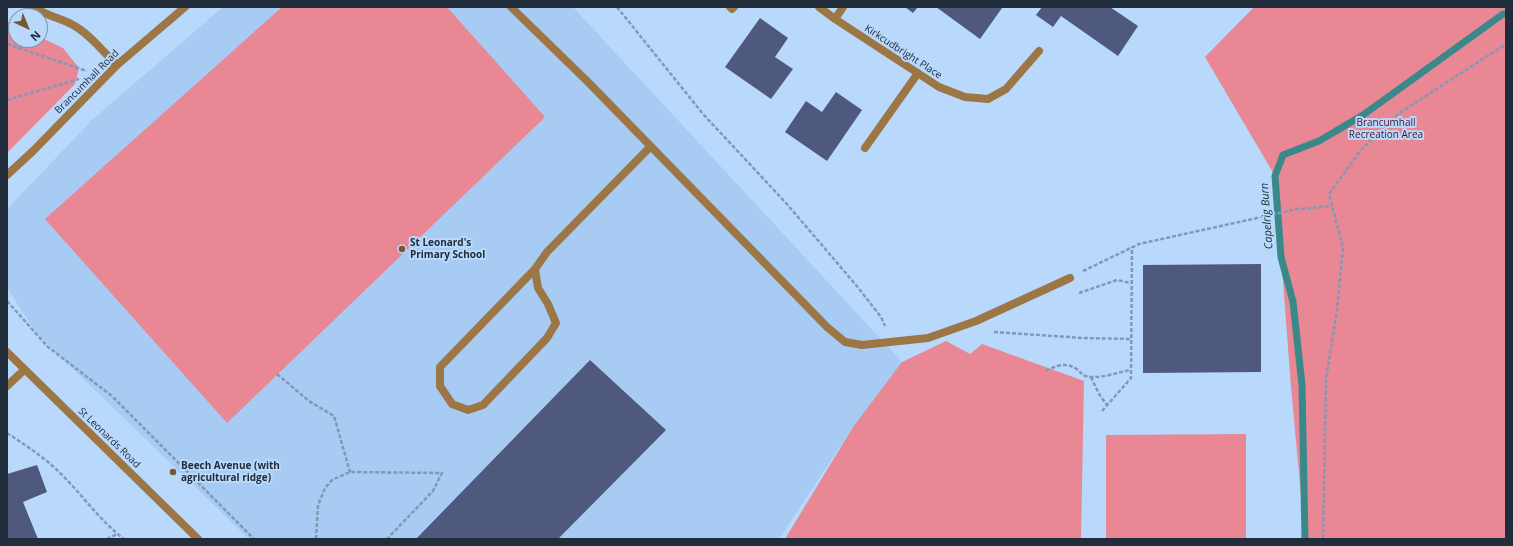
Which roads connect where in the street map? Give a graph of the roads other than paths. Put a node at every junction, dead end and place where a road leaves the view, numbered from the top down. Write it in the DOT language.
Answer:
graph roads {
  1 [pos="34,7"];
  2 [pos="185,7"];
  3 [pos="511,7"];
  4 [pos="730,7"];
  5 [pos="734,7"];
  6 [pos="819,7"];
  7 [pos="843,7"];
  8 [pos="835,19"];
  9 [pos="1039,51"];
  10 [pos="117,65"];
  11 [pos="918,74"];
  12 [pos="650,147"];
  13 [pos="865,148"];
  14 [pos="7,175"];
  15 [pos="535,269"];
  16 [pos="1070,278"];
  17 [pos="7,352"];
  18 [pos="24,370"];
  19 [pos="7,386"];
  20 [pos="198,539"];
  1 -- 10 [label="street"];
  2 -- 10 [label="street, Brancumhall Road"];
  3 -- 12 [label="street"];
  4 -- 5 [label="street"];
  6 -- 8 [label="street, Kirkcudbright Place"];
  7 -- 8 [label="street"];
  8 -- 11 [label="street, Kirkcudbright Place"];
  9 -- 11 [label="street, Kirkcudbright Place"];
  10 -- 14 [label="street, Brancumhall Road"];
  11 -- 13 [label="street"];
  12 -- 15 [label="street"];
  12 -- 16 [label="street"];
  15 -- 15 [label="street"];
  17 -- 18 [label="street, St Leonards Road"];
  18 -- 19 [label="street"];
  18 -- 20 [label="street, St Leonards Road"];
}
